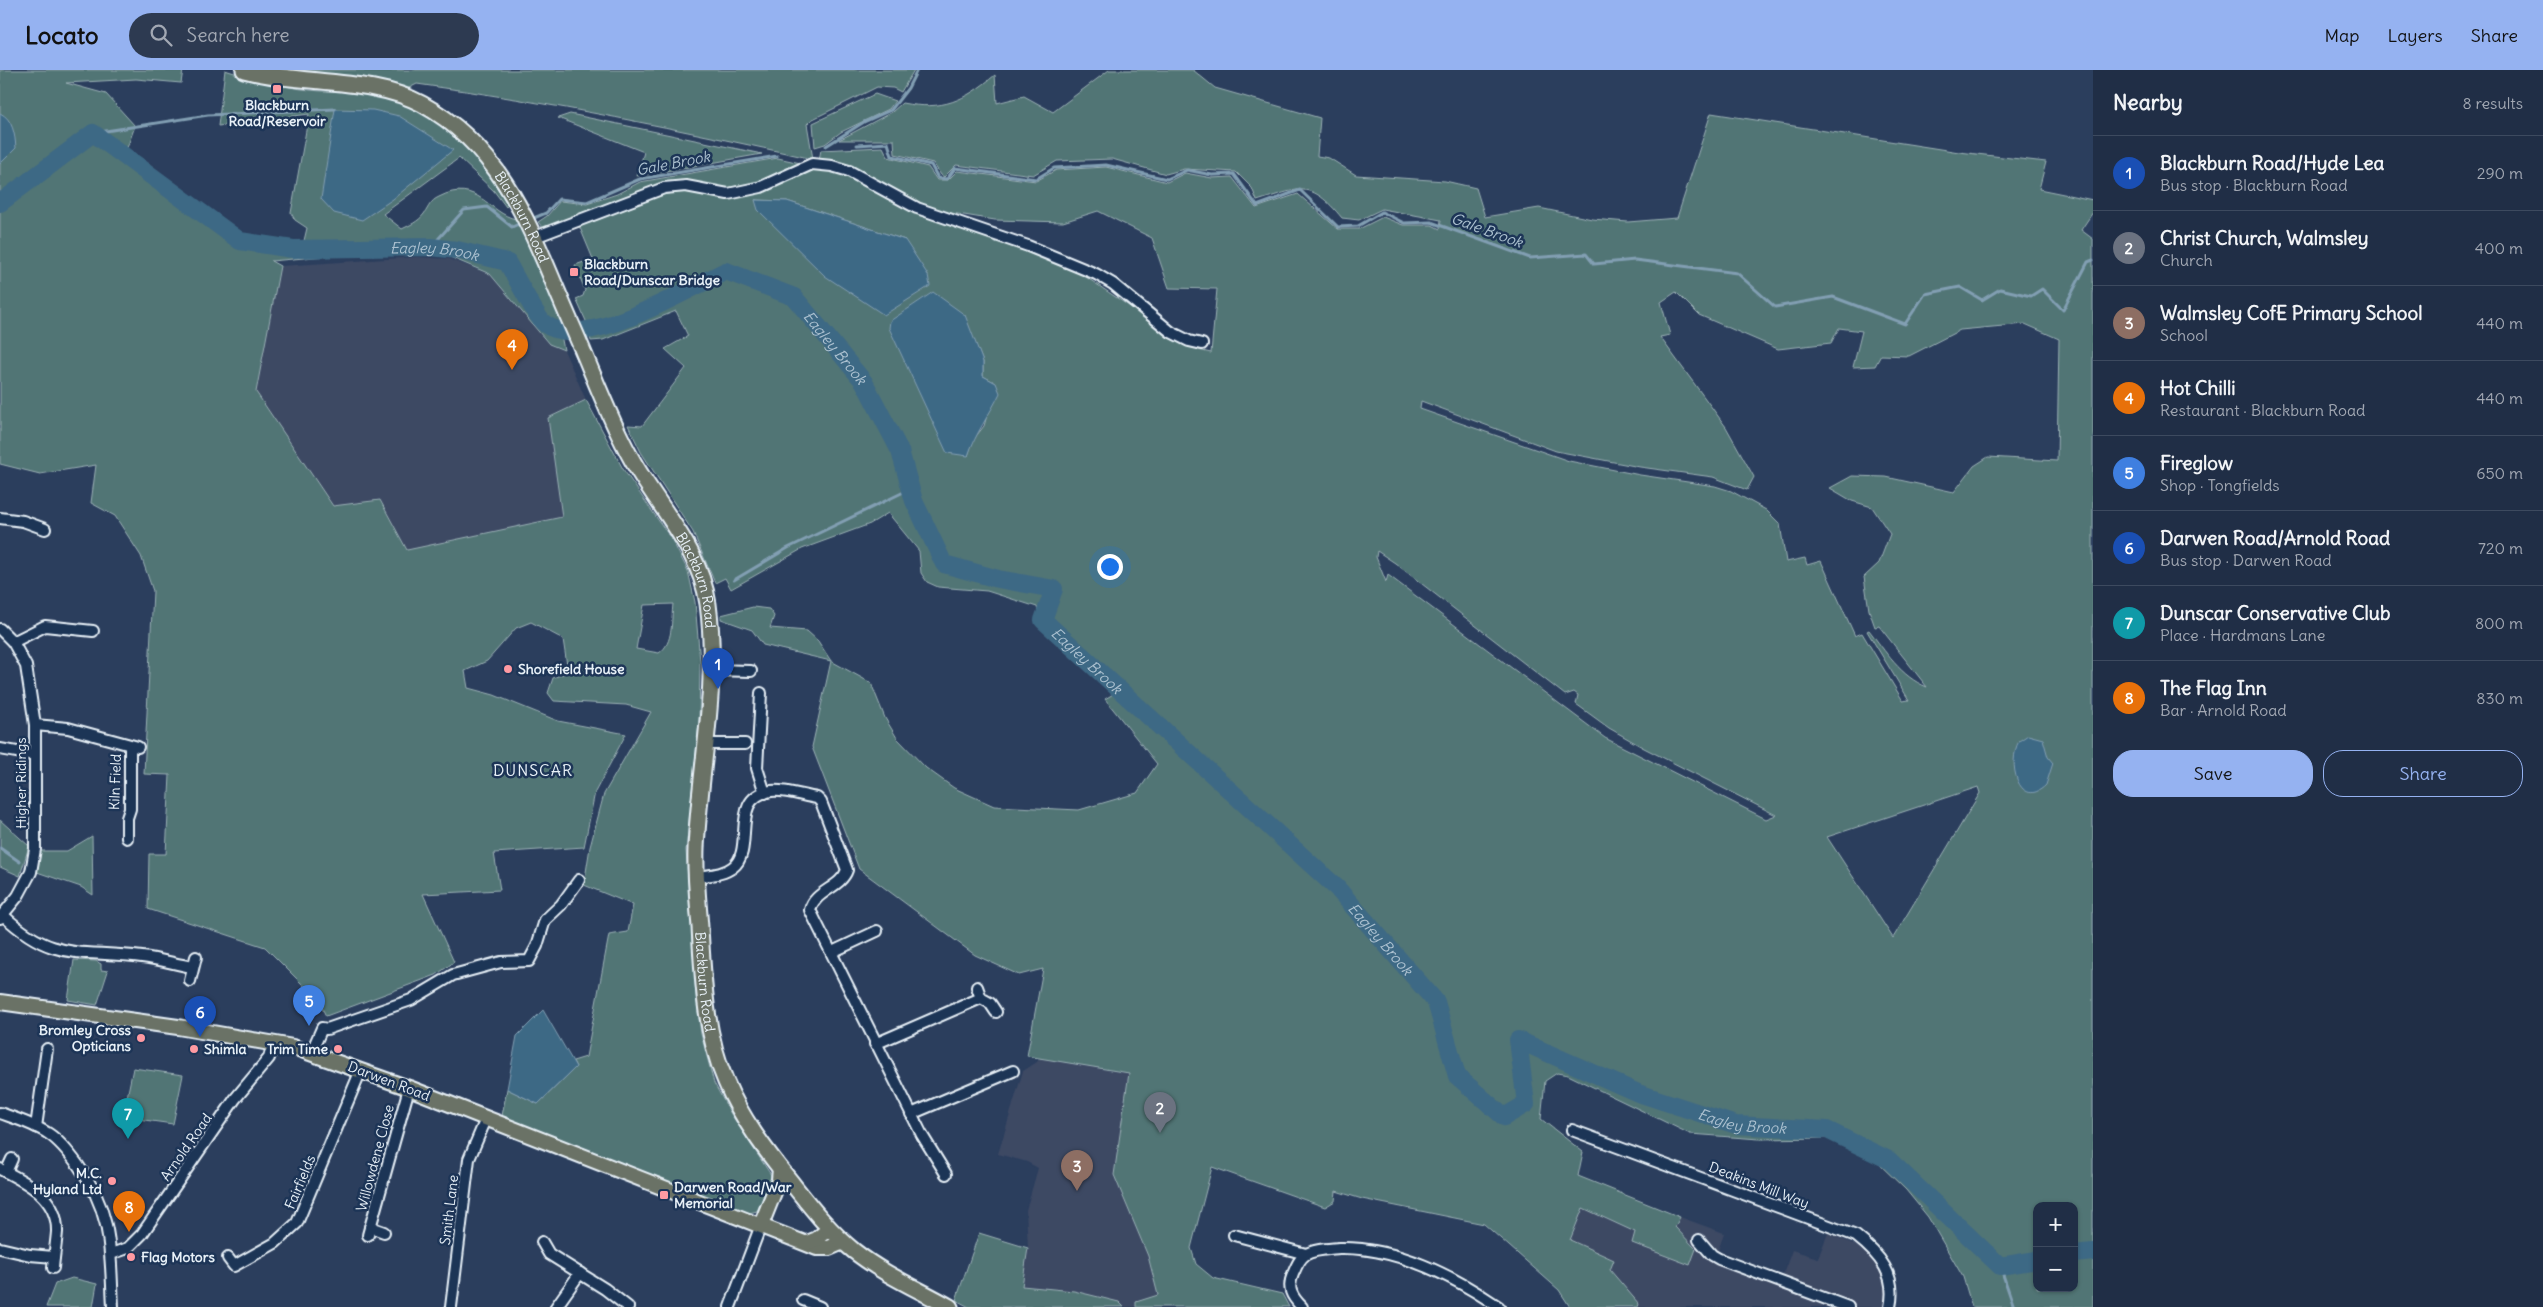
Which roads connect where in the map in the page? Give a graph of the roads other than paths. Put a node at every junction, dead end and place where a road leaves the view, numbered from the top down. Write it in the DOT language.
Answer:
graph roads {
  1 [pos="244,70"];
  2 [pos="533,234"];
  3 [pos="1202,344"];
  4 [pos="0,518"];
  5 [pos="45,529"];
  6 [pos="0,629"];
  7 [pos="97,631"];
  8 [pos="13,642"];
  9 [pos="712,670"];
  10 [pos="751,671"];
  11 [pos="761,693"];
  12 [pos="35,725"];
  13 [pos="707,744"];
  14 [pos="745,744"];
  15 [pos="0,749"];
  16 [pos="34,755"];
  17 [pos="765,793"];
  18 [pos="127,838"];
  19 [pos="697,876"];
  20 [pos="579,880"];
  21 [pos="1,916"];
  22 [pos="873,930"];
  23 [pos="832,952"];
  24 [pos="110,955"];
  25 [pos="109,966"];
  26 [pos="190,980"];
  27 [pos="977,987"];
  28 [pos="981,998"];
  29 [pos="0,1002"];
  30 [pos="996,1012"];
  31 [pos="274,1043"];
  32 [pos="875,1044"];
  33 [pos="47,1049"];
  34 [pos="311,1053"];
  35 [pos="361,1070"];
  36 [pos="1013,1071"];
  37 [pos="408,1088"];
  38 [pos="0,1113"];
  39 [pos="911,1114"];
  40 [pos="486,1119"];
  41 [pos="36,1126"];
  42 [pos="1572,1130"];
  43 [pos="12,1160"];
  44 [pos="780,1168"];
  45 [pos="3,1171"];
  46 [pos="946,1174"];
  47 [pos="761,1225"];
  48 [pos="829,1229"];
  49 [pos="384,1232"];
  50 [pos="1234,1235"];
  51 [pos="1699,1240"];
  52 [pos="542,1242"];
  53 [pos="843,1242"];
  54 [pos="806,1243"];
  55 [pos="0,1248"];
  56 [pos="111,1254"];
  57 [pos="1306,1254"];
  58 [pos="54,1257"];
  59 [pos="228,1258"];
  60 [pos="53,1268"];
  61 [pos="580,1273"];
  62 [pos="807,1303"];
  63 [pos="113,1307"];
  64 [pos="451,1307"];
  65 [pos="556,1307"];
  66 [pos="628,1307"];
  67 [pos="730,1307"];
  68 [pos="820,1307"];
  69 [pos="950,1307"];
  70 [pos="1302,1307"];
  71 [pos="1499,1307"];
  72 [pos="1848,1307"];
  73 [pos="1890,1307"];
  1 -- 2 [label="highway, Blackburn Road"];
  2 -- 3 [label="street"];
  2 -- 9 [label="highway, Blackburn Road"];
  4 -- 5 [label="street"];
  6 -- 8 [label="street, Higher Ridings"];
  7 -- 8 [label="street"];
  8 -- 12 [label="street, Higher Ridings"];
  9 -- 10 [label="street"];
  9 -- 13 [label="highway, Blackburn Road"];
  11 -- 17 [label="street"];
  12 -- 16 [label="street, Higher Ridings"];
  12 -- 18 [label="street, Kiln Field"];
  13 -- 14 [label="street"];
  13 -- 19 [label="highway, Blackburn Road"];
  15 -- 16 [label="street"];
  16 -- 21 [label="street, Higher Ridings"];
  17 -- 19 [label="street"];
  17 -- 23 [label="street"];
  19 -- 44 [label="highway, Blackburn Road"];
  20 -- 34 [label="street"];
  21 -- 24 [label="street"];
  22 -- 23 [label="street"];
  23 -- 32 [label="street"];
  24 -- 25 [label="street"];
  24 -- 26 [label="street"];
  27 -- 28 [label="street"];
  28 -- 30 [label="street"];
  28 -- 32 [label="street"];
  29 -- 31 [label="main road, Darwen Road"];
  31 -- 34 [label="main road, Darwen Road"];
  31 -- 56 [label="street, Arnold Road"];
  32 -- 39 [label="street"];
  33 -- 41 [label="street"];
  34 -- 35 [label="main road, Darwen Road"];
  35 -- 37 [label="main road, Darwen Road"];
  35 -- 59 [label="street, Fairfields"];
  36 -- 39 [label="street"];
  37 -- 40 [label="main road, Darwen Road"];
  37 -- 49 [label="street, Willowdene Close"];
  38 -- 41 [label="street"];
  39 -- 46 [label="street"];
  40 -- 47 [label="main road, Darwen Road"];
  40 -- 64 [label="street, Smith Lane"];
  41 -- 56 [label="street"];
  42 -- 73 [label="street, Deakins Mill Way"];
  43 -- 45 [label="street"];
  44 -- 47 [label="main road"];
  44 -- 48 [label="highway, Blackburn Road"];
  45 -- 58 [label="street"];
  47 -- 54 [label="main road, Darwen Road"];
  47 -- 67 [label="street"];
  48 -- 53 [label="highway, Blackburn Road"];
  48 -- 54 [label="main road"];
  50 -- 57 [label="street"];
  51 -- 72 [label="street"];
  52 -- 61 [label="street"];
  53 -- 54 [label="main road, Darwen Road"];
  53 -- 69 [label="highway, Blackburn Road"];
  55 -- 58 [label="street"];
  56 -- 63 [label="street"];
  57 -- 70 [label="street"];
  57 -- 71 [label="street"];
  58 -- 60 [label="street"];
  61 -- 65 [label="street"];
  61 -- 66 [label="street"];
  62 -- 68 [label="street"];
}
